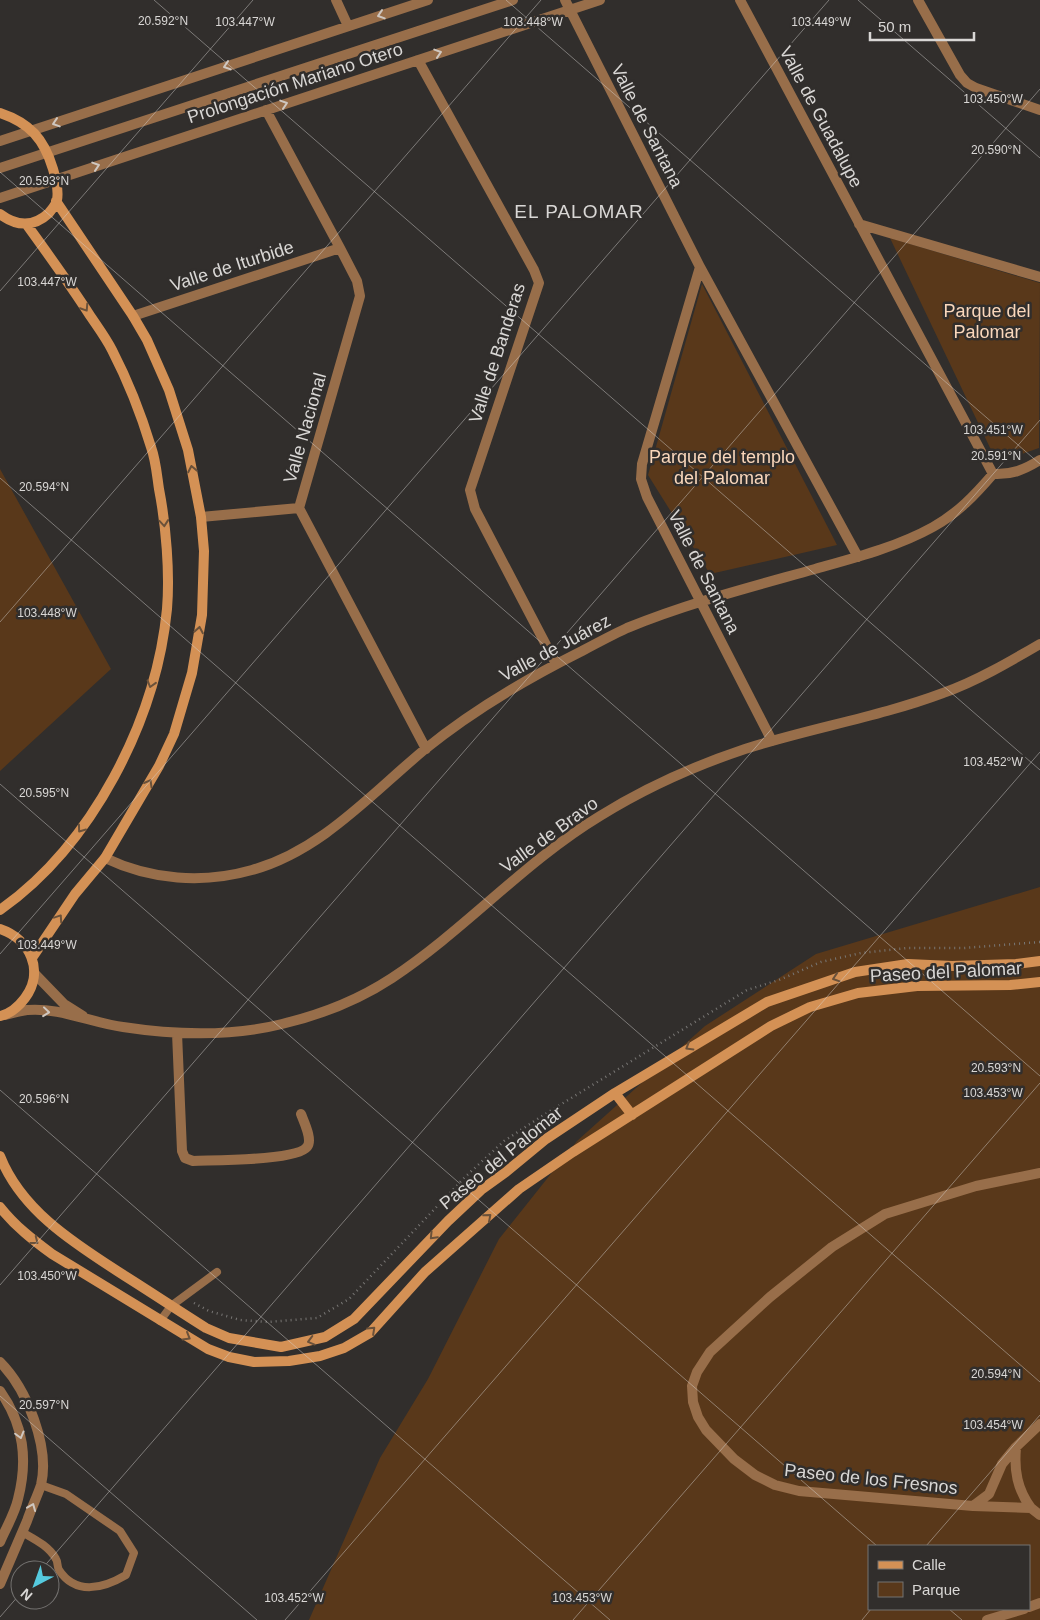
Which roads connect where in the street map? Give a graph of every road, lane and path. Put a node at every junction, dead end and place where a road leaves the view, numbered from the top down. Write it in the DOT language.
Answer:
graph roads {
  1 [pos="336,0"];
  2 [pos="428,0"];
  3 [pos="513,0"];
  4 [pos="564,0"];
  5 [pos="600,0"];
  6 [pos="740,0"];
  7 [pos="918,0"];
  8 [pos="570,10"];
  9 [pos="348,26"];
  10 [pos="418,60"];
  11 [pos="266,110"];
  12 [pos="1040,110"];
  13 [pos="0,113"];
  14 [pos="33,131"];
  15 [pos="0,142"];
  16 [pos="48,153"];
  17 [pos="0,168"];
  18 [pos="56,180"];
  19 [pos="0,198"];
  20 [pos="56,201"];
  21 [pos="0,214"];
  22 [pos="27,224"];
  23 [pos="859,224"];
  24 [pos="340,248"];
  25 [pos="700,267"];
  26 [pos="1040,276"];
  27 [pos="133,316"];
  28 [pos="1040,460"];
  29 [pos="993,474"];
  30 [pos="299,508"];
  31 [pos="201,517"];
  32 [pos="858,557"];
  33 [pos="701,601"];
  34 [pos="1040,644"];
  35 [pos="556,664"];
  36 [pos="772,742"];
  37 [pos="426,749"];
  38 [pos="105,858"];
  39 [pos="0,910"];
  40 [pos="0,929"];
  41 [pos="32,958"];
  42 [pos="1040,961"];
  43 [pos="952,966"];
  44 [pos="34,973"];
  45 [pos="1040,982"];
  46 [pos="952,986"];
  47 [pos="2,1015"];
  48 [pos="88,1019"];
  49 [pos="176,1033"];
  50 [pos="615,1093"];
  51 [pos="301,1114"];
  52 [pos="632,1115"];
  53 [pos="0,1156"];
  54 [pos="1040,1173"];
  55 [pos="0,1207"];
  56 [pos="410,1260"];
  57 [pos="217,1272"];
  58 [pos="425,1272"];
  59 [pos="171,1306"];
  60 [pos="160,1321"];
  61 [pos="0,1362"];
  62 [pos="0,1391"];
  63 [pos="1040,1424"];
  64 [pos="1016,1447"];
  65 [pos="41,1485"];
  66 [pos="973,1506"];
  67 [pos="1031,1508"];
  68 [pos="1040,1515"];
  69 [pos="22,1532"];
  70 [pos="0,1542"];
  71 [pos="0,1584"];
  72 [pos="1021,1610"];
  73 [pos="987,1620"];
  1 -- 9 [label="street"];
  2 -- 9 [label="street, Prolongación Mariano Otero, one-way"];
  3 -- 16 [label="street, Prolongación Mariano Otero"];
  4 -- 8 [label="street, Valle de Santana"];
  5 -- 8 [label="street, Prolongación Mariano Otero"];
  6 -- 23 [label="street, Valle de Guadalupe"];
  7 -- 12 [label="street"];
  10 -- 8 [label="street, Prolongación Mariano Otero, one-way"];
  8 -- 25 [label="street, Valle de Santana"];
  9 -- 14 [label="street, Prolongación Mariano Otero, one-way"];
  11 -- 10 [label="street, Prolongación Mariano Otero, one-way"];
  10 -- 35 [label="street, Valle de Banderas"];
  18 -- 11 [label="street, Prolongación Mariano Otero, one-way"];
  11 -- 24 [label="street, Valle Nacional"];
  13 -- 14 [label="street"];
  14 -- 15 [label="street, Prolongación Mariano Otero"];
  14 -- 16 [label="street"];
  16 -- 17 [label="street, Prolongación Mariano Otero"];
  16 -- 18 [label="street"];
  18 -- 19 [label="street, Prolongación Mariano Otero"];
  18 -- 20 [label="street"];
  20 -- 22 [label="street"];
  20 -- 27 [label="street"];
  21 -- 22 [label="street"];
  22 -- 39 [label="street, one-way"];
  23 -- 26 [label="street"];
  23 -- 29 [label="street, Valle de Guadalupe"];
  24 -- 27 [label="street, Valle de Iturbide"];
  24 -- 30 [label="street, Valle Nacional"];
  25 -- 32 [label="street, Valle de Santana"];
  25 -- 33 [label="street, Valle de Santana"];
  31 -- 27 [label="street, one-way"];
  28 -- 29 [label="street"];
  29 -- 32 [label="street, Valle de Juárez"];
  30 -- 31 [label="street"];
  30 -- 37 [label="street, Valle Nacional"];
  38 -- 31 [label="street, one-way"];
  32 -- 33 [label="street, Valle de Juárez"];
  33 -- 35 [label="street, Valle de Juárez"];
  33 -- 36 [label="street, Valle de Santana"];
  34 -- 36 [label="street, Valle de Bravo"];
  35 -- 37 [label="street, Valle de Juárez"];
  36 -- 49 [label="street, Valle de Bravo"];
  37 -- 38 [label="street, Valle de Juárez"];
  41 -- 38 [label="street, one-way"];
  40 -- 41 [label="street"];
  41 -- 44 [label="street"];
  42 -- 43 [label="street, Paseo del Palomar"];
  43 -- 46 [label="street"];
  43 -- 50 [label="street, Paseo del Palomar, one-way"];
  44 -- 47 [label="street"];
  44 -- 48 [label="street, Valle de Bravo"];
  45 -- 46 [label="street, Paseo del Palomar"];
  46 -- 52 [label="street, Paseo del Palomar"];
  47 -- 48 [label="street, Valle de Bravo, one-way"];
  48 -- 49 [label="street, Valle de Bravo"];
  49 -- 51 [label="street"];
  50 -- 52 [label="street"];
  50 -- 56 [label="street, Paseo del Palomar, one-way"];
  58 -- 52 [label="street, Paseo del Palomar, one-way"];
  53 -- 59 [label="street, Paseo del Palomar"];
  54 -- 66 [label="street, Paseo de los Fresnos"];
  55 -- 60 [label="street, Paseo del Palomar, one-way"];
  56 -- 58 [label="street"];
  56 -- 59 [label="street, Paseo del Palomar, one-way"];
  57 -- 59 [label="lane"];
  60 -- 58 [label="street, Paseo del Palomar, one-way"];
  59 -- 60 [label="lane"];
  61 -- 65 [label="street"];
  62 -- 70 [label="street, one-way"];
  63 -- 64 [label="street"];
  64 -- 66 [label="street"];
  64 -- 67 [label="street"];
  69 -- 65 [label="street, one-way"];
  65 -- 69 [label="lane"];
  66 -- 67 [label="street, Paseo de los Fresnos"];
  67 -- 68 [label="street"];
  69 -- 71 [label="street"];
  72 -- 73 [label="street"];
}
